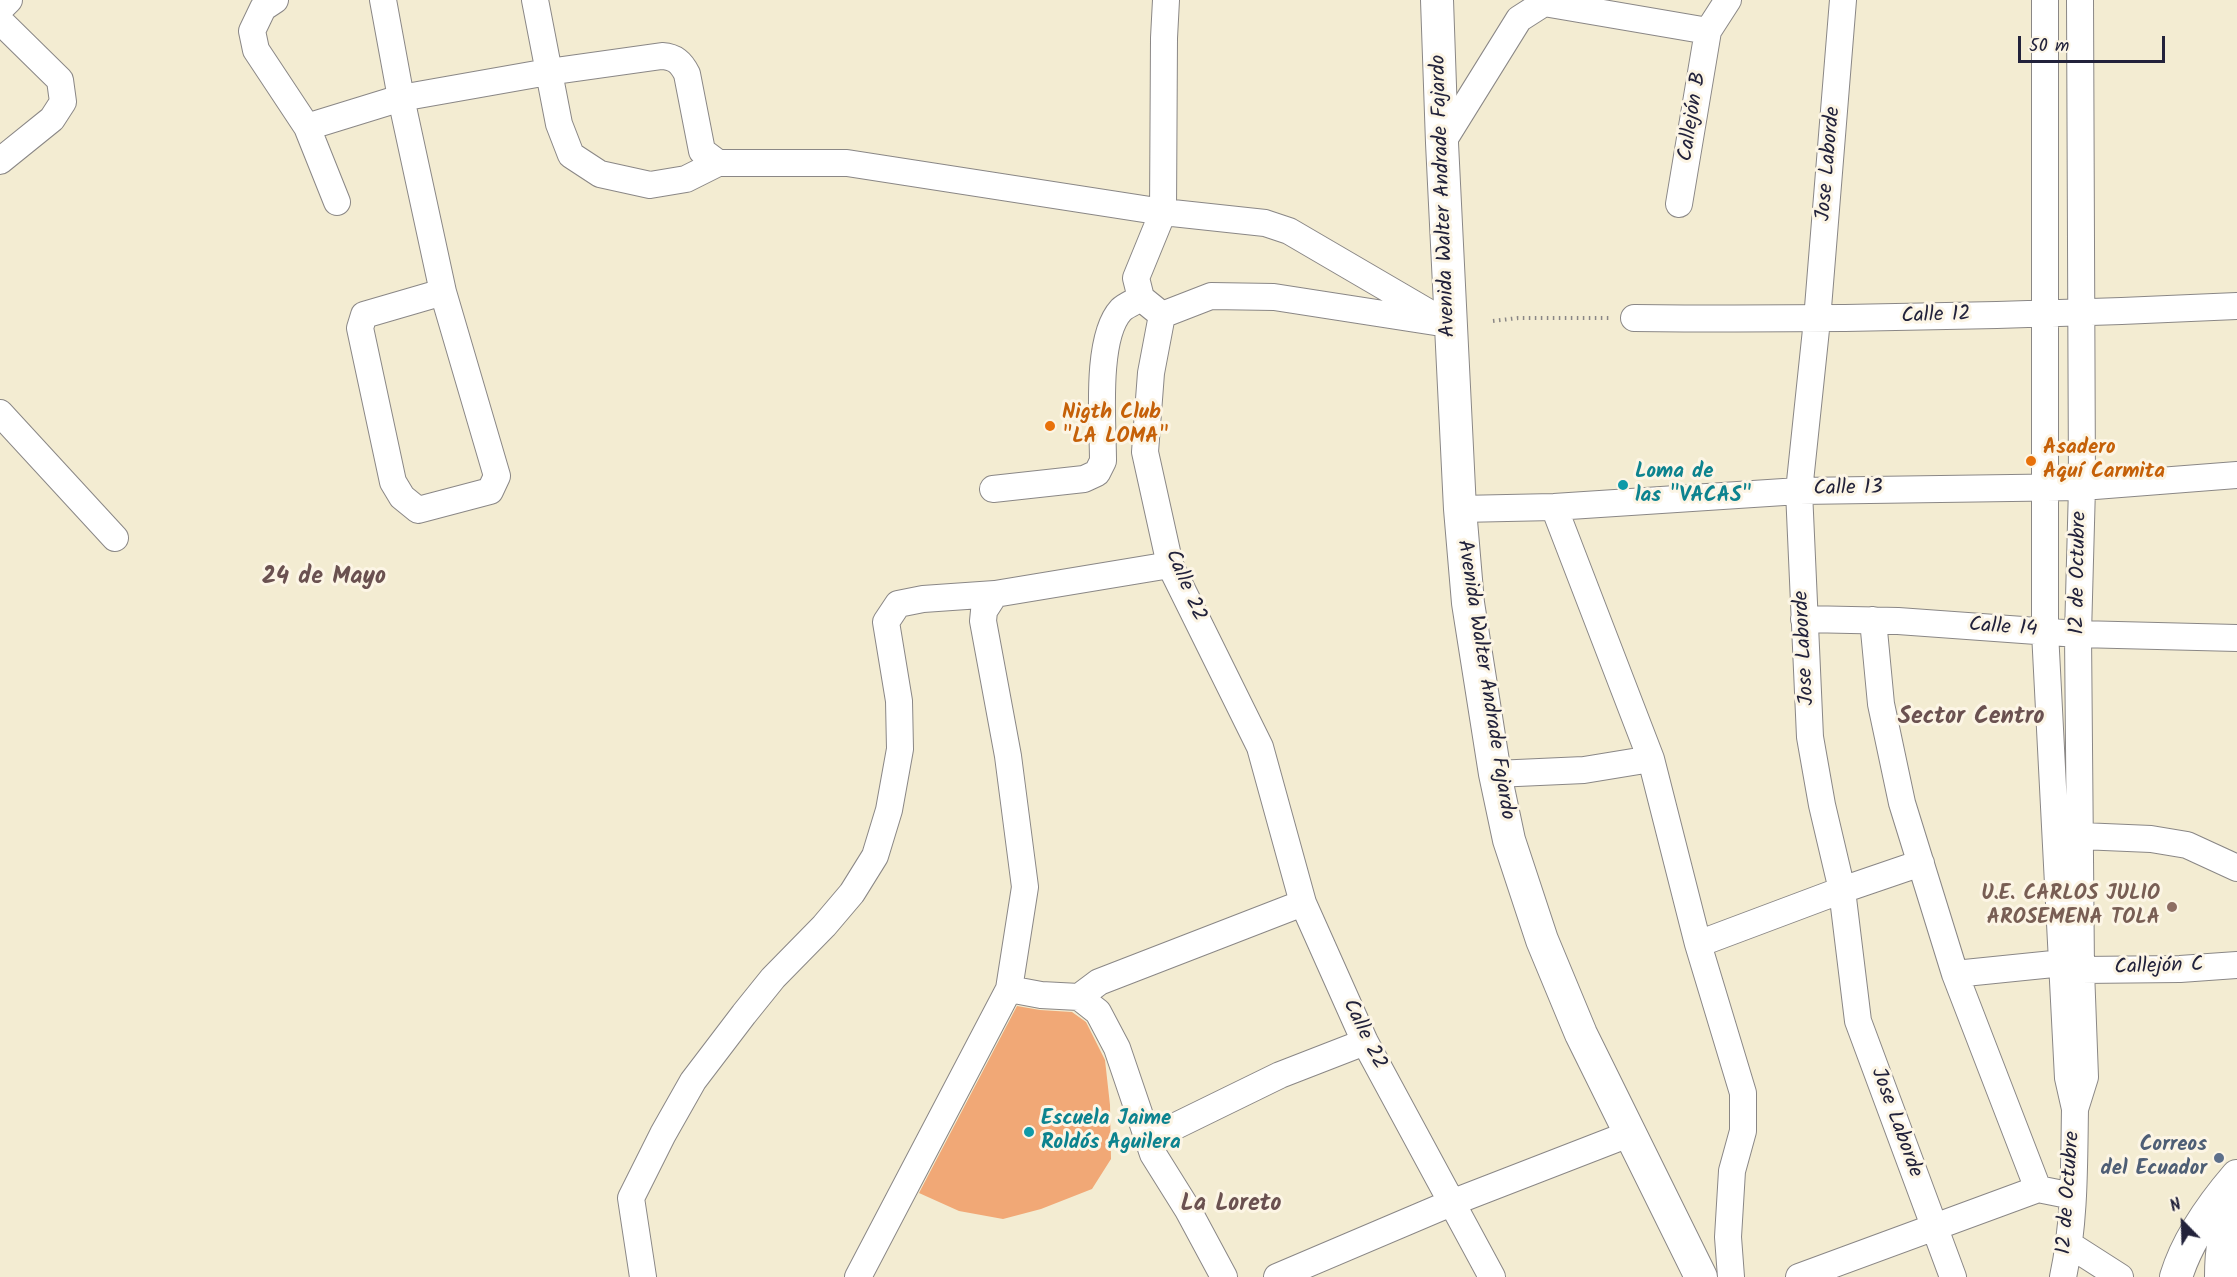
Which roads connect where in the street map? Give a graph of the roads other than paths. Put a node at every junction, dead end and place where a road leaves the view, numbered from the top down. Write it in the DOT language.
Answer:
graph roads {
  1 [pos="9,0"];
  2 [pos="276,0"];
  3 [pos="383,0"];
  4 [pos="535,0"];
  5 [pos="1166,0"];
  6 [pos="1437,0"];
  7 [pos="1728,0"];
  8 [pos="1843,0"];
  9 [pos="2045,0"];
  10 [pos="2080,0"];
  11 [pos="1544,1"];
  12 [pos="0,9"];
  13 [pos="0,21"];
  14 [pos="1708,31"];
  15 [pos="548,72"];
  16 [pos="401,98"];
  17 [pos="307,127"];
  18 [pos="1442,143"];
  19 [pos="0,161"];
  20 [pos="718,163"];
  21 [pos="337,202"];
  22 [pos="1680,204"];
  23 [pos="1163,212"];
  24 [pos="443,292"];
  25 [pos="1141,298"];
  26 [pos="2237,306"];
  27 [pos="2045,314"];
  28 [pos="2082,314"];
  29 [pos="1162,315"];
  30 [pos="1634,318"];
  31 [pos="1817,320"];
  32 [pos="1450,325"];
  33 [pos="0,413"];
  34 [pos="2237,475"];
  35 [pos="2082,487"];
  36 [pos="2045,488"];
  37 [pos="993,489"];
  38 [pos="1799,491"];
  39 [pos="1554,507"];
  40 [pos="1460,509"];
  41 [pos="116,538"];
  42 [pos="1170,565"];
  43 [pos="995,594"];
  44 [pos="1804,619"];
  45 [pos="1873,620"];
  46 [pos="2045,632"];
  47 [pos="2078,634"];
  48 [pos="2237,638"];
  49 [pos="1651,759"];
  50 [pos="1495,774"];
  51 [pos="2081,836"];
  52 [pos="1921,863"];
  53 [pos="2237,868"];
  54 [pos="1842,890"];
  55 [pos="1303,903"];
  56 [pos="1698,944"];
  57 [pos="2237,965"];
  58 [pos="2072,967"];
  59 [pos="1955,974"];
  60 [pos="1009,989"];
  61 [pos="1080,997"];
  62 [pos="1365,1042"];
  63 [pos="1629,1134"];
  64 [pos="1147,1140"];
  65 [pos="2237,1176"];
  66 [pos="2038,1189"];
  67 [pos="2073,1196"];
  68 [pos="1451,1203"];
  69 [pos="2237,1210"];
  70 [pos="1671,1218"];
  71 [pos="1934,1228"];
  72 [pos="2070,1245"];
  73 [pos="643,1277"];
  74 [pos="858,1277"];
  75 [pos="1224,1277"];
  76 [pos="1277,1277"];
  77 [pos="1492,1277"];
  78 [pos="1692,1277"];
  79 [pos="1701,1277"];
  80 [pos="1715,1277"];
  81 [pos="1731,1277"];
  82 [pos="1798,1277"];
  83 [pos="1953,1277"];
  84 [pos="2063,1277"];
  85 [pos="2120,1277"];
  86 [pos="2176,1277"];
  87 [pos="2222,1277"];
  1 -- 12 [label="street"];
  2 -- 17 [label="street"];
  3 -- 16 [label="street"];
  4 -- 15 [label="street"];
  5 -- 23 [label="street"];
  6 -- 18 [label="main road, Avenida Walter Andrade Fajardo"];
  7 -- 14 [label="street"];
  8 -- 31 [label="street, Jose Laborde"];
  9 -- 27 [label="street, 12 de Octubre"];
  10 -- 28 [label="street, 12 de Octubre"];
  11 -- 14 [label="street"];
  11 -- 18 [label="street"];
  13 -- 19 [label="street"];
  14 -- 22 [label="street, Callejón B"];
  15 -- 16 [label="street"];
  15 -- 20 [label="street"];
  15 -- 20 [label="street"];
  16 -- 17 [label="street"];
  16 -- 24 [label="street"];
  17 -- 21 [label="street"];
  18 -- 32 [label="main road, Avenida Walter Andrade Fajardo"];
  20 -- 23 [label="street"];
  23 -- 25 [label="street"];
  23 -- 32 [label="street"];
  24 -- 24 [label="street"];
  25 -- 29 [label="street"];
  25 -- 37 [label="street"];
  26 -- 28 [label="street, Calle 12"];
  27 -- 28 [label="street, Calle 12"];
  27 -- 31 [label="street, Calle 12"];
  27 -- 36 [label="street, 12 de Octubre"];
  28 -- 35 [label="street, 12 de Octubre"];
  29 -- 32 [label="street"];
  29 -- 42 [label="street, Calle 22"];
  30 -- 31 [label="street, Calle 12"];
  31 -- 38 [label="street, Jose Laborde"];
  32 -- 40 [label="main road, Avenida Walter Andrade Fajardo"];
  33 -- 41 [label="street"];
  34 -- 35 [label="street, Calle 13"];
  35 -- 36 [label="street, Calle 13"];
  35 -- 47 [label="street, 12 de Octubre"];
  36 -- 38 [label="street, Calle 13"];
  36 -- 46 [label="street, 12 de Octubre"];
  38 -- 39 [label="street, Calle 13"];
  38 -- 44 [label="street, Jose Laborde"];
  39 -- 40 [label="street, Calle 13"];
  39 -- 49 [label="street"];
  40 -- 50 [label="main road, Avenida Walter Andrade Fajardo"];
  42 -- 43 [label="street"];
  42 -- 55 [label="street, Calle 22"];
  43 -- 60 [label="street"];
  43 -- 73 [label="street"];
  44 -- 45 [label="street, Calle 14"];
  44 -- 54 [label="street, Jose Laborde"];
  45 -- 46 [label="street, Calle 14"];
  45 -- 52 [label="street"];
  46 -- 47 [label="street, Calle 14"];
  46 -- 58 [label="street, 12 de Octubre"];
  47 -- 48 [label="street, Calle 14"];
  47 -- 51 [label="street, 12 de Octubre"];
  49 -- 50 [label="street"];
  49 -- 56 [label="street"];
  50 -- 63 [label="main road, Avenida Walter Andrade Fajardo"];
  51 -- 53 [label="street"];
  51 -- 58 [label="street, 12 de Octubre"];
  52 -- 54 [label="street"];
  52 -- 59 [label="street"];
  54 -- 56 [label="street"];
  54 -- 71 [label="street, Jose Laborde"];
  55 -- 61 [label="street"];
  55 -- 62 [label="street, Calle 22"];
  56 -- 81 [label="street"];
  57 -- 58 [label="street, Callejón C"];
  58 -- 59 [label="street, Callejón C"];
  58 -- 67 [label="street, 12 de Octubre"];
  59 -- 66 [label="street"];
  60 -- 61 [label="street"];
  60 -- 74 [label="street"];
  61 -- 64 [label="street"];
  62 -- 64 [label="street"];
  62 -- 68 [label="street, Calle 22"];
  63 -- 68 [label="street"];
  63 -- 70 [label="main road, Avenida Walter Andrade Fajardo"];
  64 -- 75 [label="street"];
  65 -- 86 [label="main road"];
  66 -- 67 [label="street"];
  66 -- 71 [label="street"];
  67 -- 72 [label="street, 12 de Octubre"];
  68 -- 76 [label="street"];
  68 -- 77 [label="street, Calle 22"];
  69 -- 87 [label="main road"];
  70 -- 78 [label="street, Avenida Walter Andrade Fajardo"];
  70 -- 79 [label="main road, Avenida Walter Andrade Fajardo"];
  70 -- 80 [label="street, Avenida Walter Andrade Fajardo"];
  71 -- 82 [label="street"];
  71 -- 83 [label="street, Jose Laborde"];
  72 -- 84 [label="street, 12 de Octubre"];
  72 -- 85 [label="street"];
}
